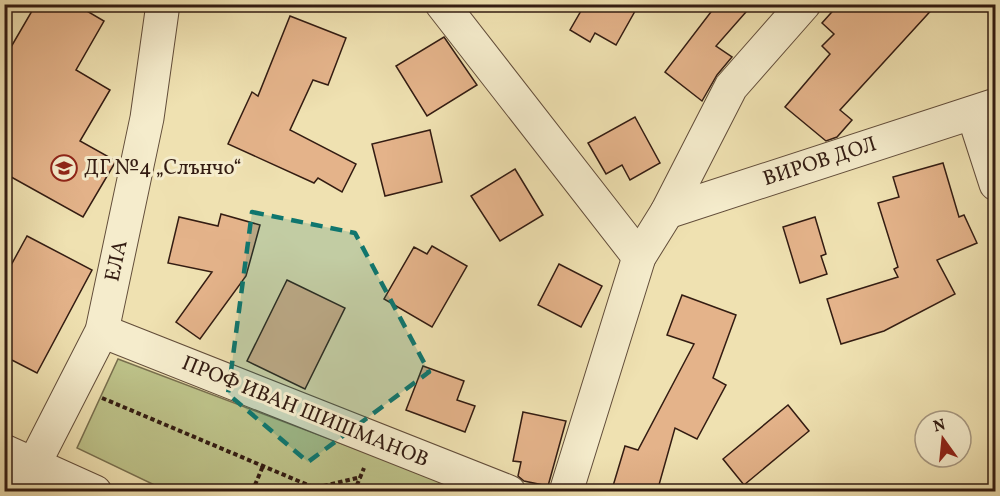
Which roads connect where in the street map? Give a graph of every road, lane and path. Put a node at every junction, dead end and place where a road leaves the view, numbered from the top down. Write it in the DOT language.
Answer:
graph roads {
  1 [pos="163,4"];
  2 [pos="442,4"];
  3 [pos="804,4"];
  4 [pos="984,109"];
  5 [pos="996,184"];
  6 [pos="667,212"];
  7 [pos="639,257"];
  8 [pos="102,331"];
  9 [pos="74,386"];
  10 [pos="4,451"];
  11 [pos="34,464"];
  12 [pos="264,466"];
  13 [pos="361,477"];
  14 [pos="5,492"];
  15 [pos="95,492"];
  16 [pos="252,492"];
  17 [pos="509,492"];
  18 [pos="566,492"];
  1 -- 8 [label="street, ЕЛА"];
  2 -- 7 [label="street"];
  3 -- 6 [label="street"];
  4 -- 5 [label="street"];
  4 -- 6 [label="street, ВИРОВ ДОЛ"];
  6 -- 7 [label="street"];
  7 -- 18 [label="street"];
  8 -- 9 [label="street, ЕЛА"];
  8 -- 17 [label="street, ПРОФ ИВАН ШИШМАНОВ"];
  9 -- 11 [label="street, ЕЛА"];
  9 -- 12 [label="path"];
  10 -- 11 [label="street"];
  11 -- 14 [label="street, ЕЛА"];
  11 -- 15 [label="street"];
  12 -- 13 [label="path"];
  12 -- 16 [label="path"];
}
